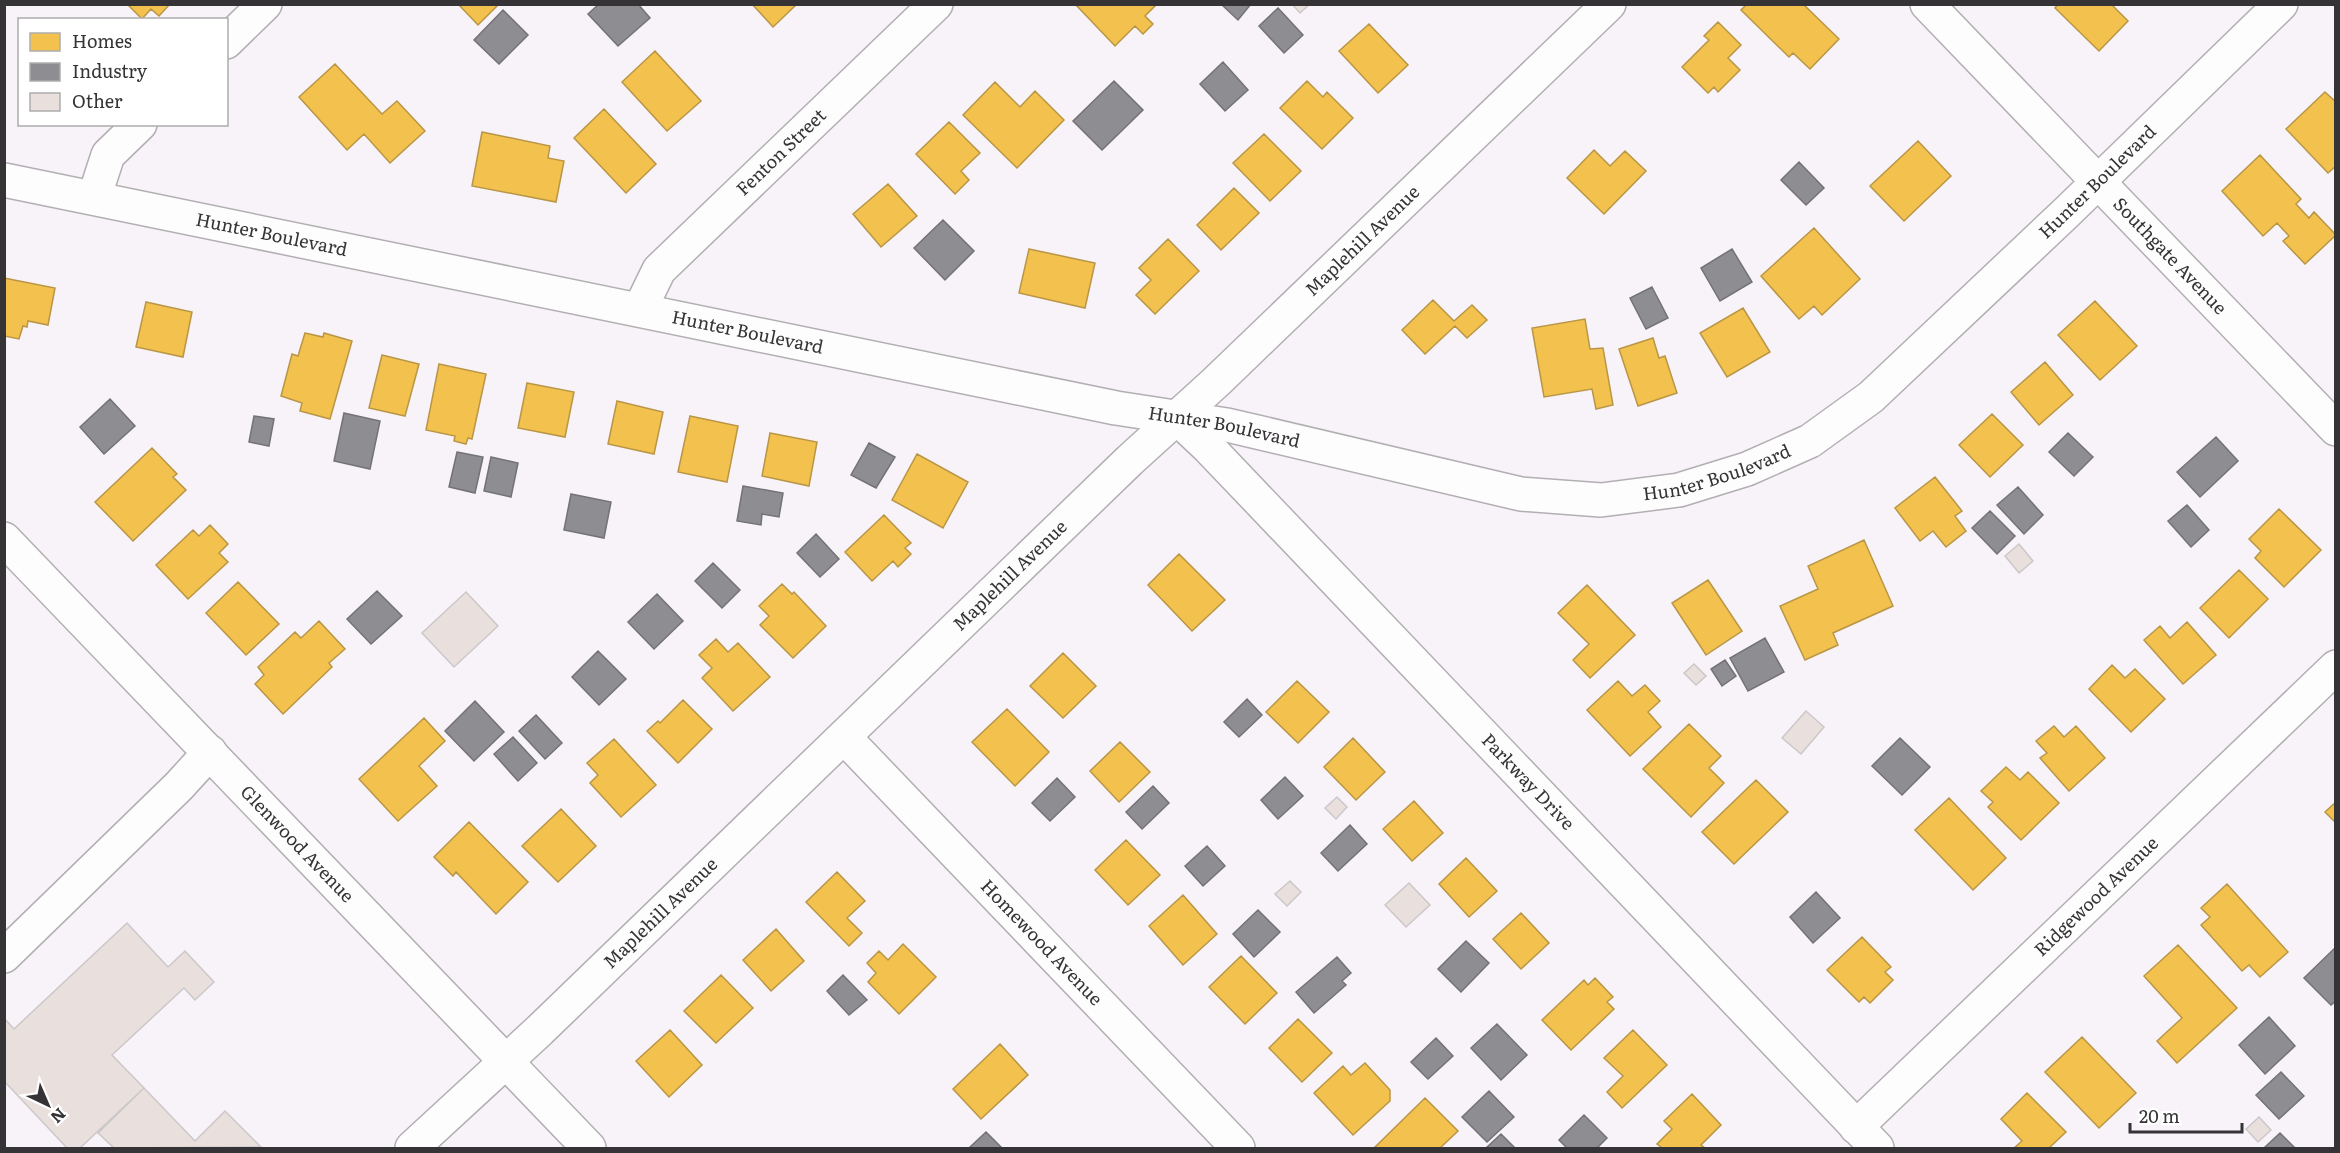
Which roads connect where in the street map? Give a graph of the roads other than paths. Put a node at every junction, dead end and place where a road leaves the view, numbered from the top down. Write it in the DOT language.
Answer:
graph roads {
  1 [pos="266,4"];
  2 [pos="936,4"];
  3 [pos="1609,4"];
  4 [pos="1927,4"];
  5 [pos="2281,4"];
  6 [pos="228,40"];
  7 [pos="138,126"];
  8 [pos="4,180"];
  9 [pos="2097,181"];
  10 [pos="94,198"];
  11 [pos="640,309"];
  12 [pos="1176,417"];
  13 [pos="2336,429"];
  14 [pos="4,539"];
  15 [pos="2336,667"];
  16 [pos="844,737"];
  17 [pos="210,752"];
  18 [pos="4,956"];
  19 [pos="506,1060"];
  20 [pos="1867,1138"];
  21 [pos="412,1149"];
  22 [pos="589,1149"];
  23 [pos="1238,1149"];
  1 -- 6 [label="street"];
  2 -- 11 [label="street, Fenton Street"];
  3 -- 12 [label="street, Maplehill Avenue"];
  4 -- 9 [label="street, Southgate Avenue"];
  5 -- 9 [label="street, Hunter Boulevard"];
  7 -- 10 [label="street"];
  8 -- 10 [label="street, Hunter Boulevard"];
  9 -- 12 [label="street, Hunter Boulevard"];
  9 -- 13 [label="street, Southgate Avenue"];
  10 -- 11 [label="street, Hunter Boulevard"];
  11 -- 12 [label="street, Hunter Boulevard"];
  12 -- 16 [label="street, Maplehill Avenue"];
  12 -- 20 [label="street, Parkway Drive"];
  14 -- 17 [label="street, Glenwood Avenue"];
  15 -- 20 [label="street, Ridgewood Avenue"];
  16 -- 19 [label="street, Maplehill Avenue"];
  16 -- 23 [label="street, Homewood Avenue"];
  17 -- 18 [label="street"];
  17 -- 19 [label="street, Glenwood Avenue"];
  19 -- 21 [label="street, Maplehill Avenue"];
  19 -- 22 [label="street, Glenwood Avenue"];
}
